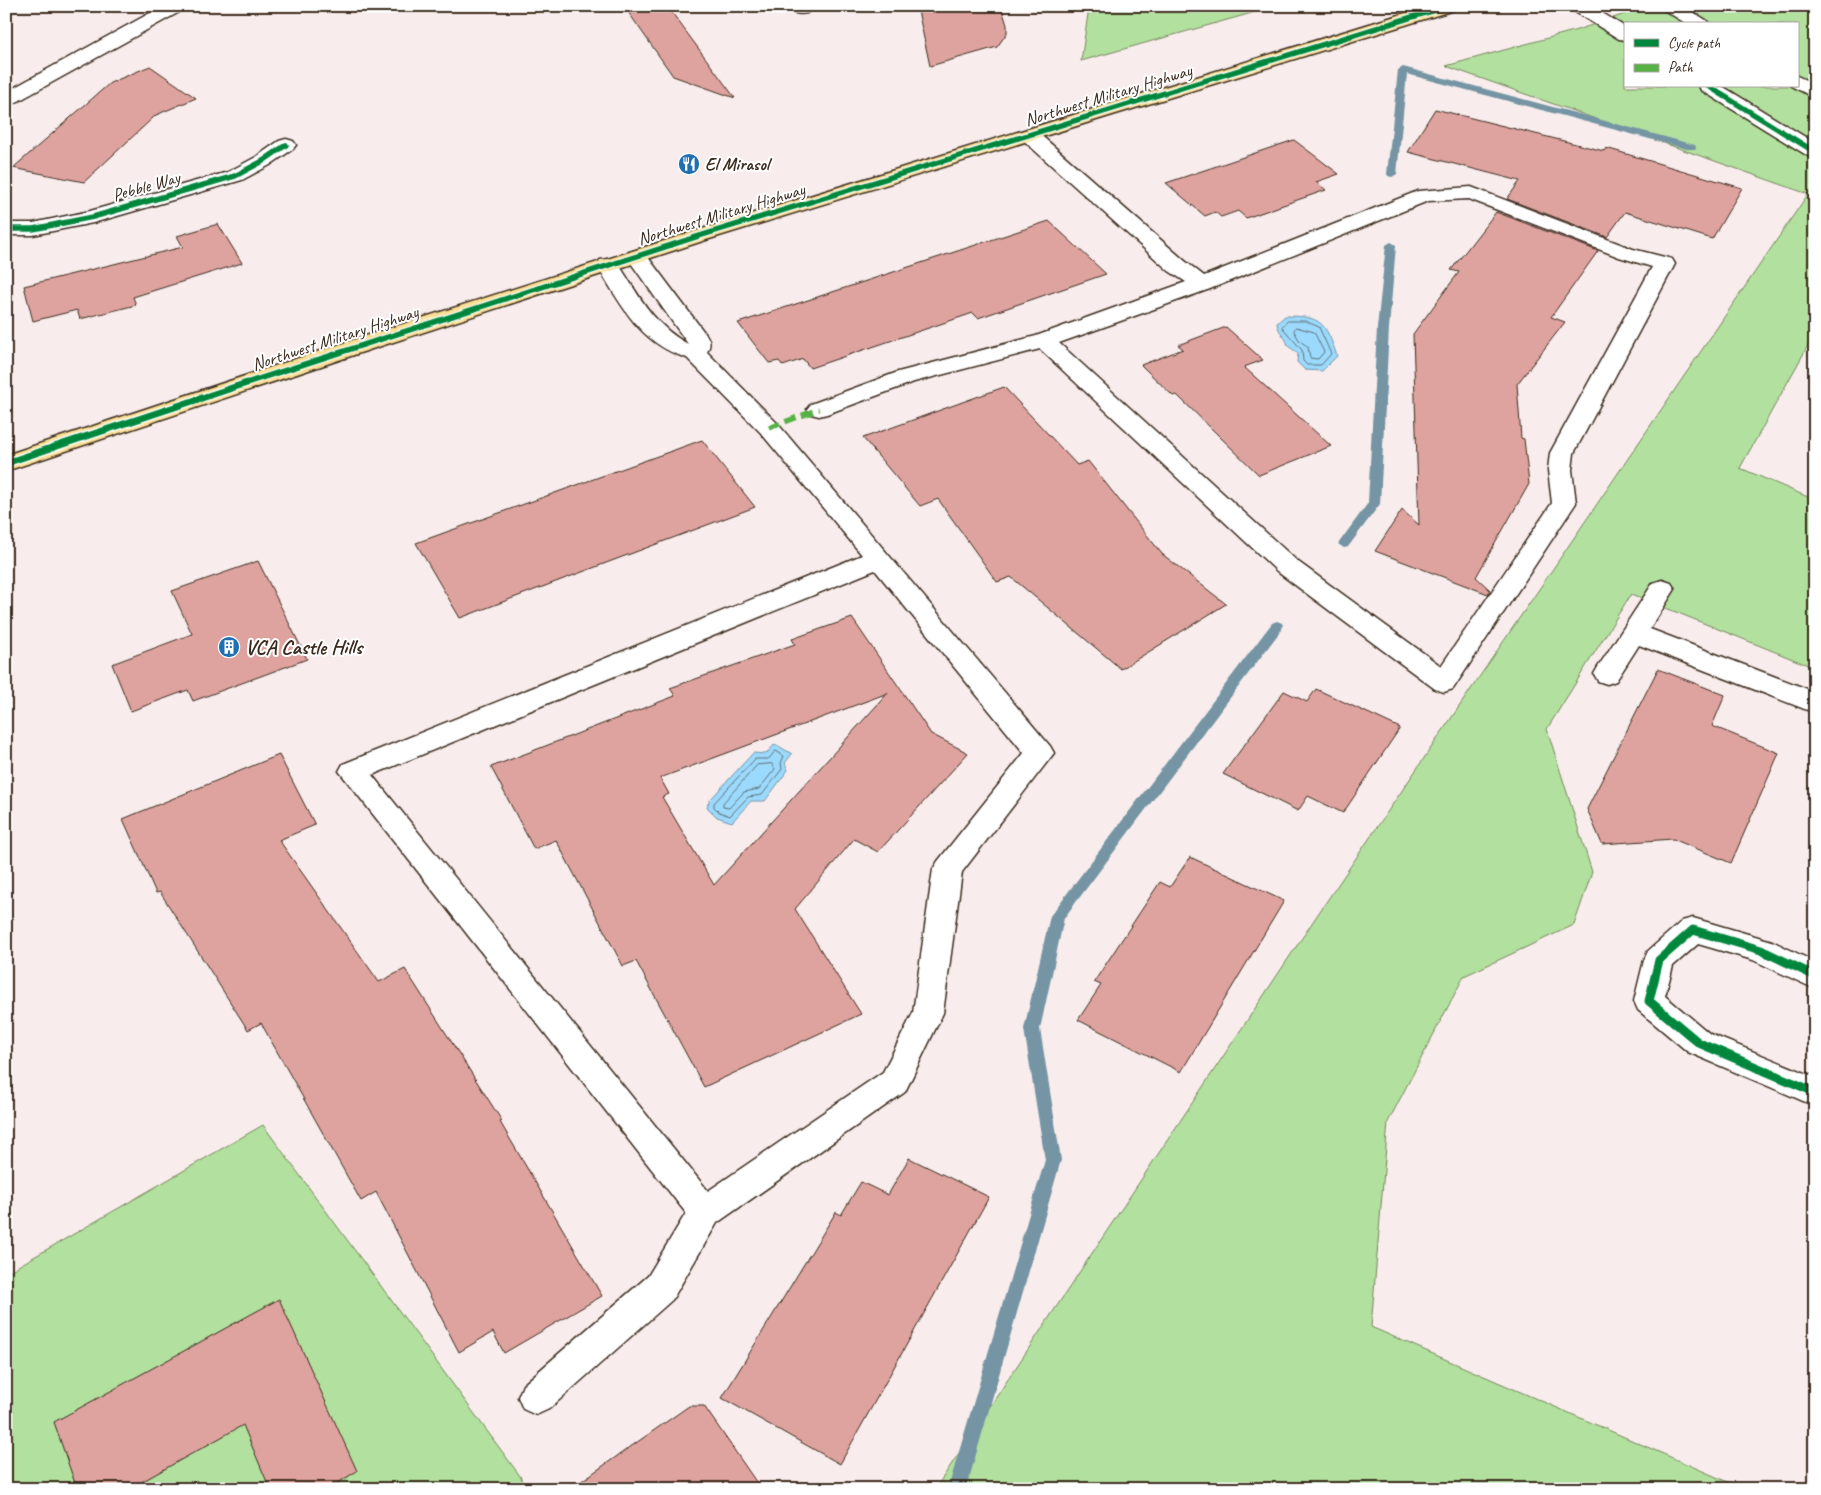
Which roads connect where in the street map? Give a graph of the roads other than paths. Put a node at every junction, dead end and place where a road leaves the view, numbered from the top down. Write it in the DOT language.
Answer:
graph roads {
  1 [pos="177,6"];
  2 [pos="1448,6"];
  3 [pos="1578,6"];
  4 [pos="1670,6"];
  5 [pos="1697,22"];
  6 [pos="1624,34"];
  7 [pos="1798,83"];
  8 [pos="1711,88"];
  9 [pos="1815,92"];
  10 [pos="6,100"];
  11 [pos="1029,135"];
  12 [pos="286,145"];
  13 [pos="1815,152"];
  14 [pos="6,229"];
  15 [pos="637,256"];
  16 [pos="608,266"];
  17 [pos="1202,284"];
  18 [pos="1044,341"];
  19 [pos="695,353"];
  20 [pos="819,409"];
  21 [pos="6,463"];
  22 [pos="879,558"];
  23 [pos="1662,589"];
  24 [pos="1634,633"];
  25 [pos="1607,674"];
  26 [pos="1815,703"];
  27 [pos="1815,976"];
  28 [pos="1815,1092"];
  29 [pos="706,1212"];
  30 [pos="536,1397"];
  1 -- 10 [label="street"];
  2 -- 11 [label="main road, Northwest Military Highway"];
  3 -- 6 [label="street"];
  4 -- 5 [label="street"];
  7 -- 9 [label="street"];
  8 -- 13 [label="street"];
  11 -- 15 [label="main road, Northwest Military Highway"];
  11 -- 17 [label="street"];
  12 -- 14 [label="street, Pebble Way"];
  15 -- 16 [label="main road, Northwest Military Highway"];
  15 -- 19 [label="street"];
  16 -- 19 [label="street"];
  16 -- 21 [label="main road, Northwest Military Highway"];
  17 -- 18 [label="street"];
  17 -- 18 [label="street"];
  18 -- 20 [label="street"];
  19 -- 22 [label="street"];
  22 -- 29 [label="street"];
  22 -- 29 [label="street"];
  23 -- 24 [label="street"];
  24 -- 25 [label="street"];
  24 -- 26 [label="street"];
  27 -- 28 [label="street"];
  29 -- 30 [label="street"];
}
